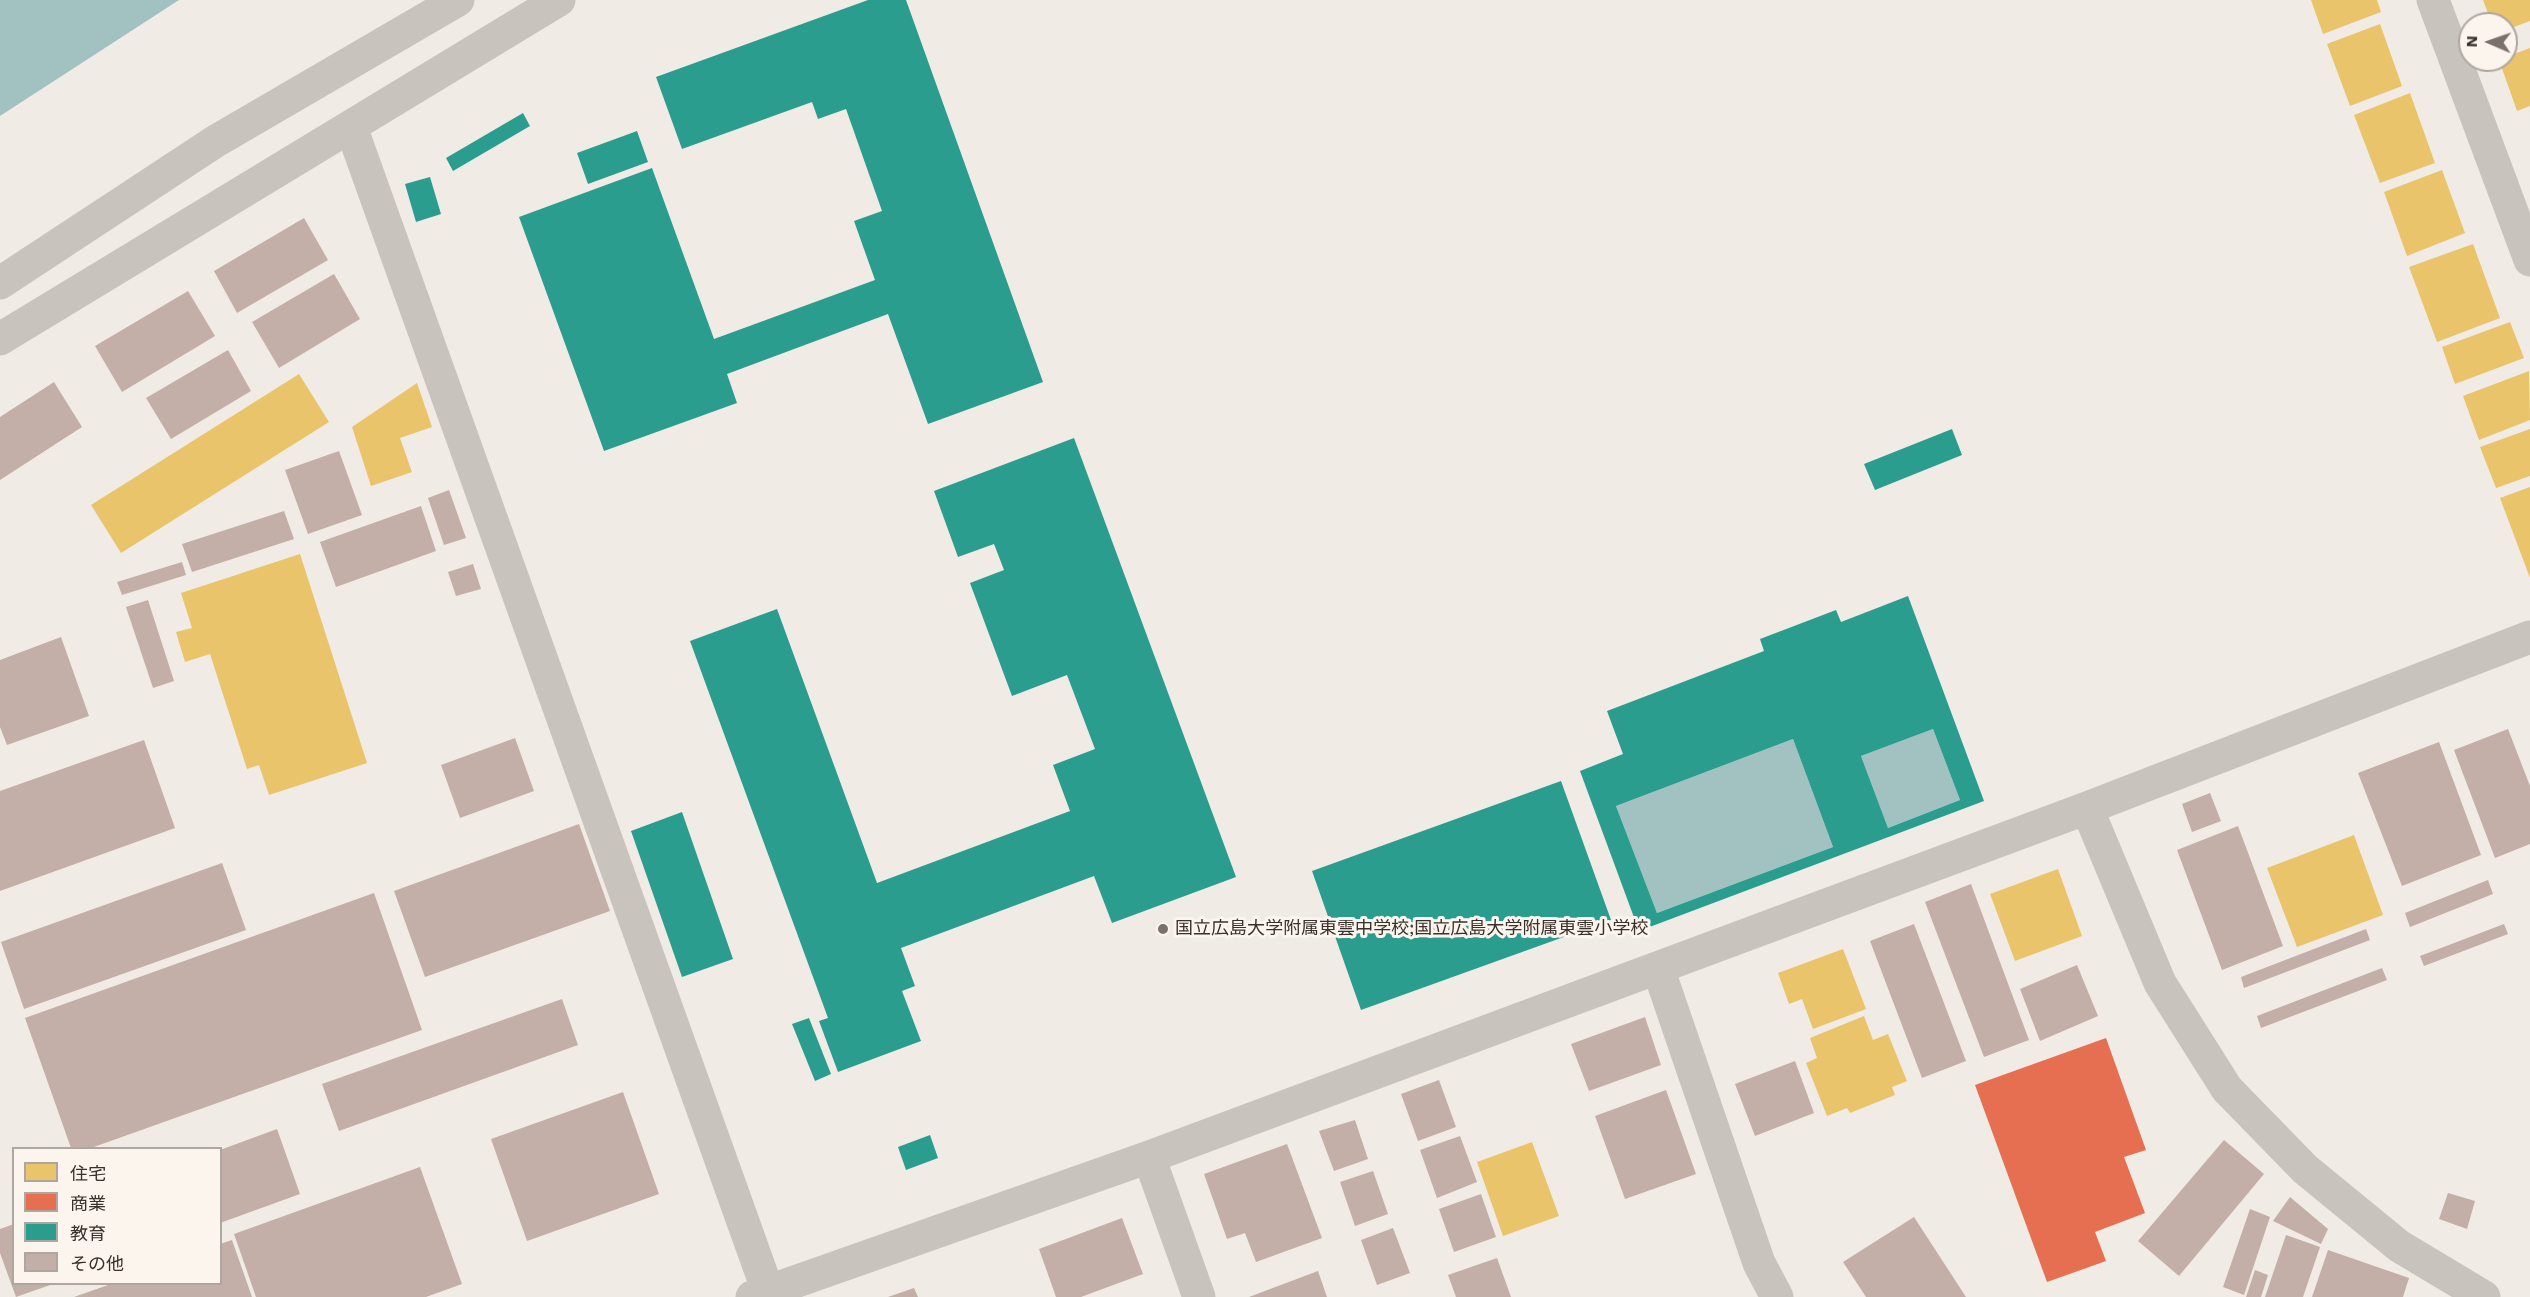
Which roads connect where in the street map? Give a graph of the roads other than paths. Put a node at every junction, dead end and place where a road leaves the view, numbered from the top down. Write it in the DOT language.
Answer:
graph roads {
  1 [pos="458,0"];
  2 [pos="559,0"];
  3 [pos="2433,0"];
  4 [pos="351,127"];
  5 [pos="2530,260"];
  6 [pos="0,283"];
  7 [pos="0,339"];
  8 [pos="2530,637"];
  9 [pos="2087,808"];
  10 [pos="1658,968"];
  11 [pos="1149,1157"];
  12 [pos="763,1295"];
  13 [pos="1199,1297"];
  14 [pos="1778,1297"];
  15 [pos="2484,1297"];
  1 -- 6 [label="street"];
  2 -- 4 [label="street"];
  3 -- 5 [label="street"];
  4 -- 7 [label="street"];
  4 -- 12 [label="street"];
  8 -- 9 [label="street"];
  9 -- 10 [label="street"];
  9 -- 15 [label="street"];
  10 -- 11 [label="street"];
  10 -- 14 [label="street"];
  11 -- 12 [label="street"];
  11 -- 13 [label="street"];
}
